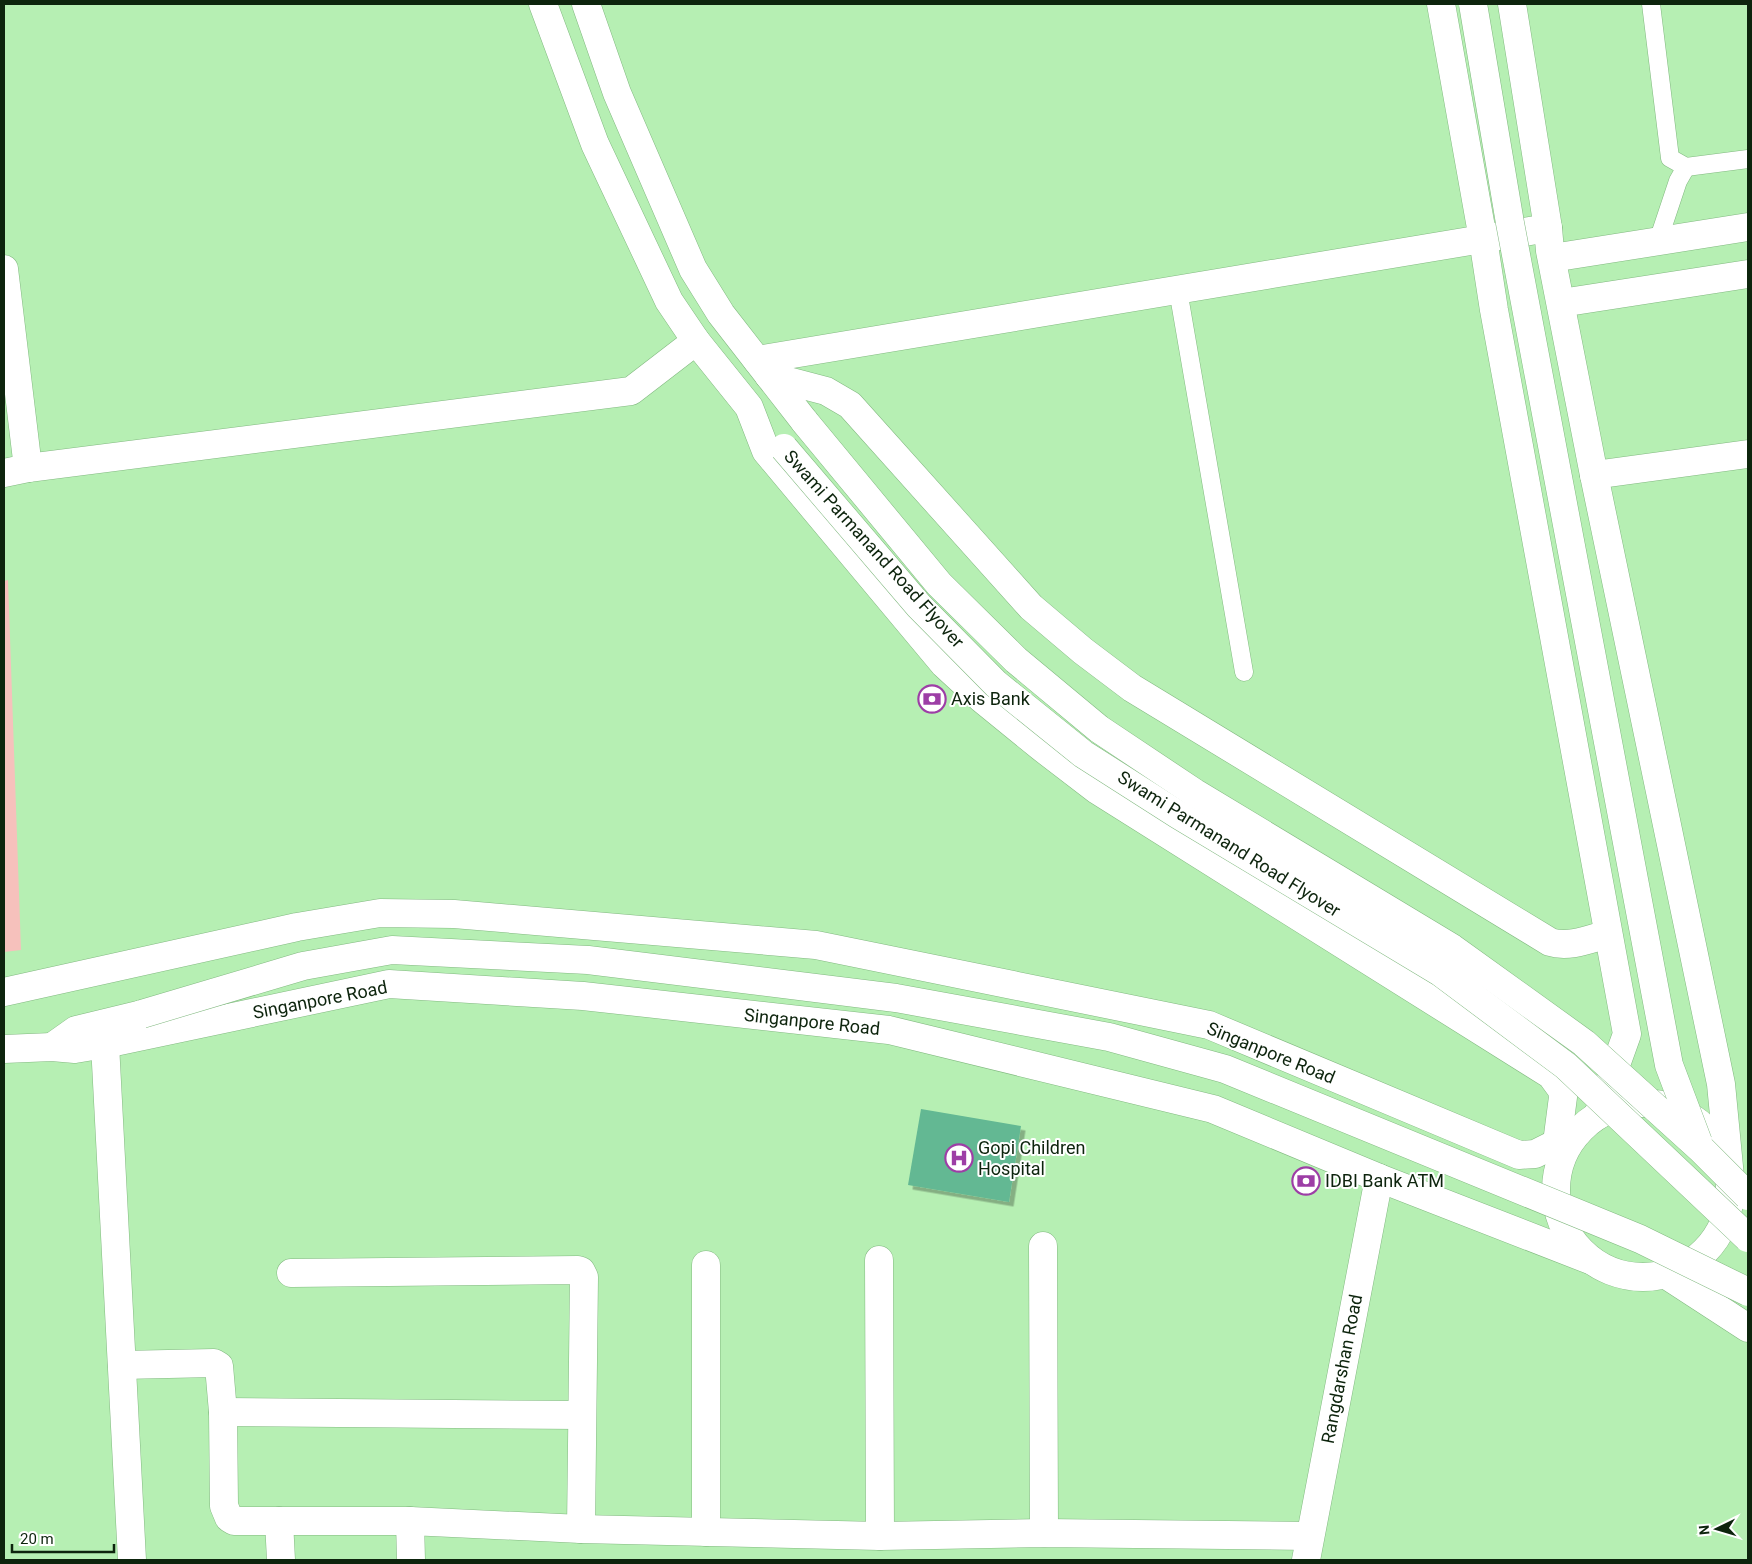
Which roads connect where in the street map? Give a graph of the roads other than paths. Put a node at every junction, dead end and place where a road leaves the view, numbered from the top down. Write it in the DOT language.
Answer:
graph roads {
  1 [pos="543,4"];
  2 [pos="586,4"];
  3 [pos="1441,4"];
  4 [pos="1473,4"];
  5 [pos="1512,4"];
  6 [pos="1651,4"];
  7 [pos="1748,158"];
  8 [pos="1686,167"];
  9 [pos="1748,227"];
  10 [pos="1548,228"];
  11 [pos="1483,239"];
  12 [pos="1658,241"];
  13 [pos="1552,258"];
  14 [pos="4,269"];
  15 [pos="1748,274"];
  16 [pos="1178,290"];
  17 [pos="1561,303"];
  18 [pos="696,341"];
  19 [pos="763,368"];
  20 [pos="749,407"];
  21 [pos="1748,454"];
  22 [pos="16,470"];
  23 [pos="1594,475"];
  24 [pos="1244,672"];
  25 [pos="1608,934"];
  26 [pos="4,992"];
  27 [pos="105,1044"];
  28 [pos="52,1047"];
  29 [pos="4,1049"];
  30 [pos="1598,1115"];
  31 [pos="1567,1138"];
  32 [pos="1701,1149"];
  33 [pos="1735,1169"];
  34 [pos="1379,1178"];
  35 [pos="1748,1196"];
  36 [pos="1748,1238"];
  37 [pos="1043,1246"];
  38 [pos="878,1260"];
  39 [pos="1590,1260"];
  40 [pos="706,1265"];
  41 [pos="291,1273"];
  42 [pos="1665,1274"];
  43 [pos="1748,1292"];
  44 [pos="1748,1328"];
  45 [pos="122,1365"];
  46 [pos="223,1412"];
  47 [pos="581,1414"];
  48 [pos="279,1521"];
  49 [pos="410,1521"];
  50 [pos="581,1530"];
  51 [pos="706,1532"];
  52 [pos="1044,1533"];
  53 [pos="880,1536"];
  54 [pos="1308,1548"];
  55 [pos="132,1560"];
  56 [pos="281,1560"];
  57 [pos="411,1560"];
  1 -- 18 [label="main road, Swami Parmanand Road Flyover"];
  2 -- 19 [label="main road, Swami Parmanand Road Flyover"];
  3 -- 11 [label="main road"];
  4 -- 32 [label="main road, bridge"];
  5 -- 10 [label="main road"];
  6 -- 8 [label="lane"];
  7 -- 8 [label="lane"];
  8 -- 12 [label="lane"];
  9 -- 12 [label="main road"];
  10 -- 11 [label="main road"];
  10 -- 13 [label="main road"];
  11 -- 16 [label="main road"];
  11 -- 25 [label="main road"];
  12 -- 13 [label="main road"];
  13 -- 17 [label="main road"];
  14 -- 22 [label="main road"];
  15 -- 17 [label="main road"];
  16 -- 19 [label="main road"];
  16 -- 24 [label="lane"];
  17 -- 23 [label="main road"];
  18 -- 20 [label="main road, Swami Parmanand Road Flyover"];
  18 -- 22 [label="main road"];
  19 -- 25 [label="main road"];
  19 -- 32 [label="main road, Swami Parmanand Road Flyover, bridge"];
  20 -- 31 [label="main road"];
  20 -- 36 [label="main road, Swami Parmanand Road Flyover, bridge"];
  21 -- 23 [label="main road"];
  23 -- 33 [label="main road"];
  25 -- 30 [label="main road"];
  26 -- 31 [label="main road, Singanpore Road"];
  27 -- 28 [label="main road, Singanpore Road"];
  27 -- 34 [label="main road, Singanpore Road"];
  27 -- 45 [label="main road"];
  28 -- 29 [label="main road, Singanpore Road"];
  28 -- 43 [label="main road, bridge"];
  30 -- 31 [label="main road"];
  30 -- 33 [label="main road"];
  31 -- 39 [label="main road"];
  32 -- 35 [label="main road, Swami Parmanand Road Flyover, bridge"];
  33 -- 42 [label="main road"];
  34 -- 39 [label="main road, Singanpore Road"];
  34 -- 54 [label="main road, Rangdarshan Road"];
  37 -- 52 [label="main road"];
  38 -- 53 [label="main road"];
  39 -- 42 [label="main road"];
  40 -- 51 [label="main road"];
  41 -- 47 [label="main road"];
  42 -- 44 [label="main road"];
  45 -- 46 [label="main road"];
  45 -- 55 [label="main road"];
  46 -- 47 [label="main road"];
  46 -- 48 [label="main road"];
  47 -- 50 [label="main road"];
  48 -- 49 [label="main road"];
  48 -- 56 [label="main road"];
  49 -- 50 [label="main road"];
  49 -- 57 [label="main road"];
  50 -- 51 [label="main road"];
  51 -- 53 [label="main road"];
  52 -- 53 [label="main road"];
  52 -- 54 [label="main road"];
}
